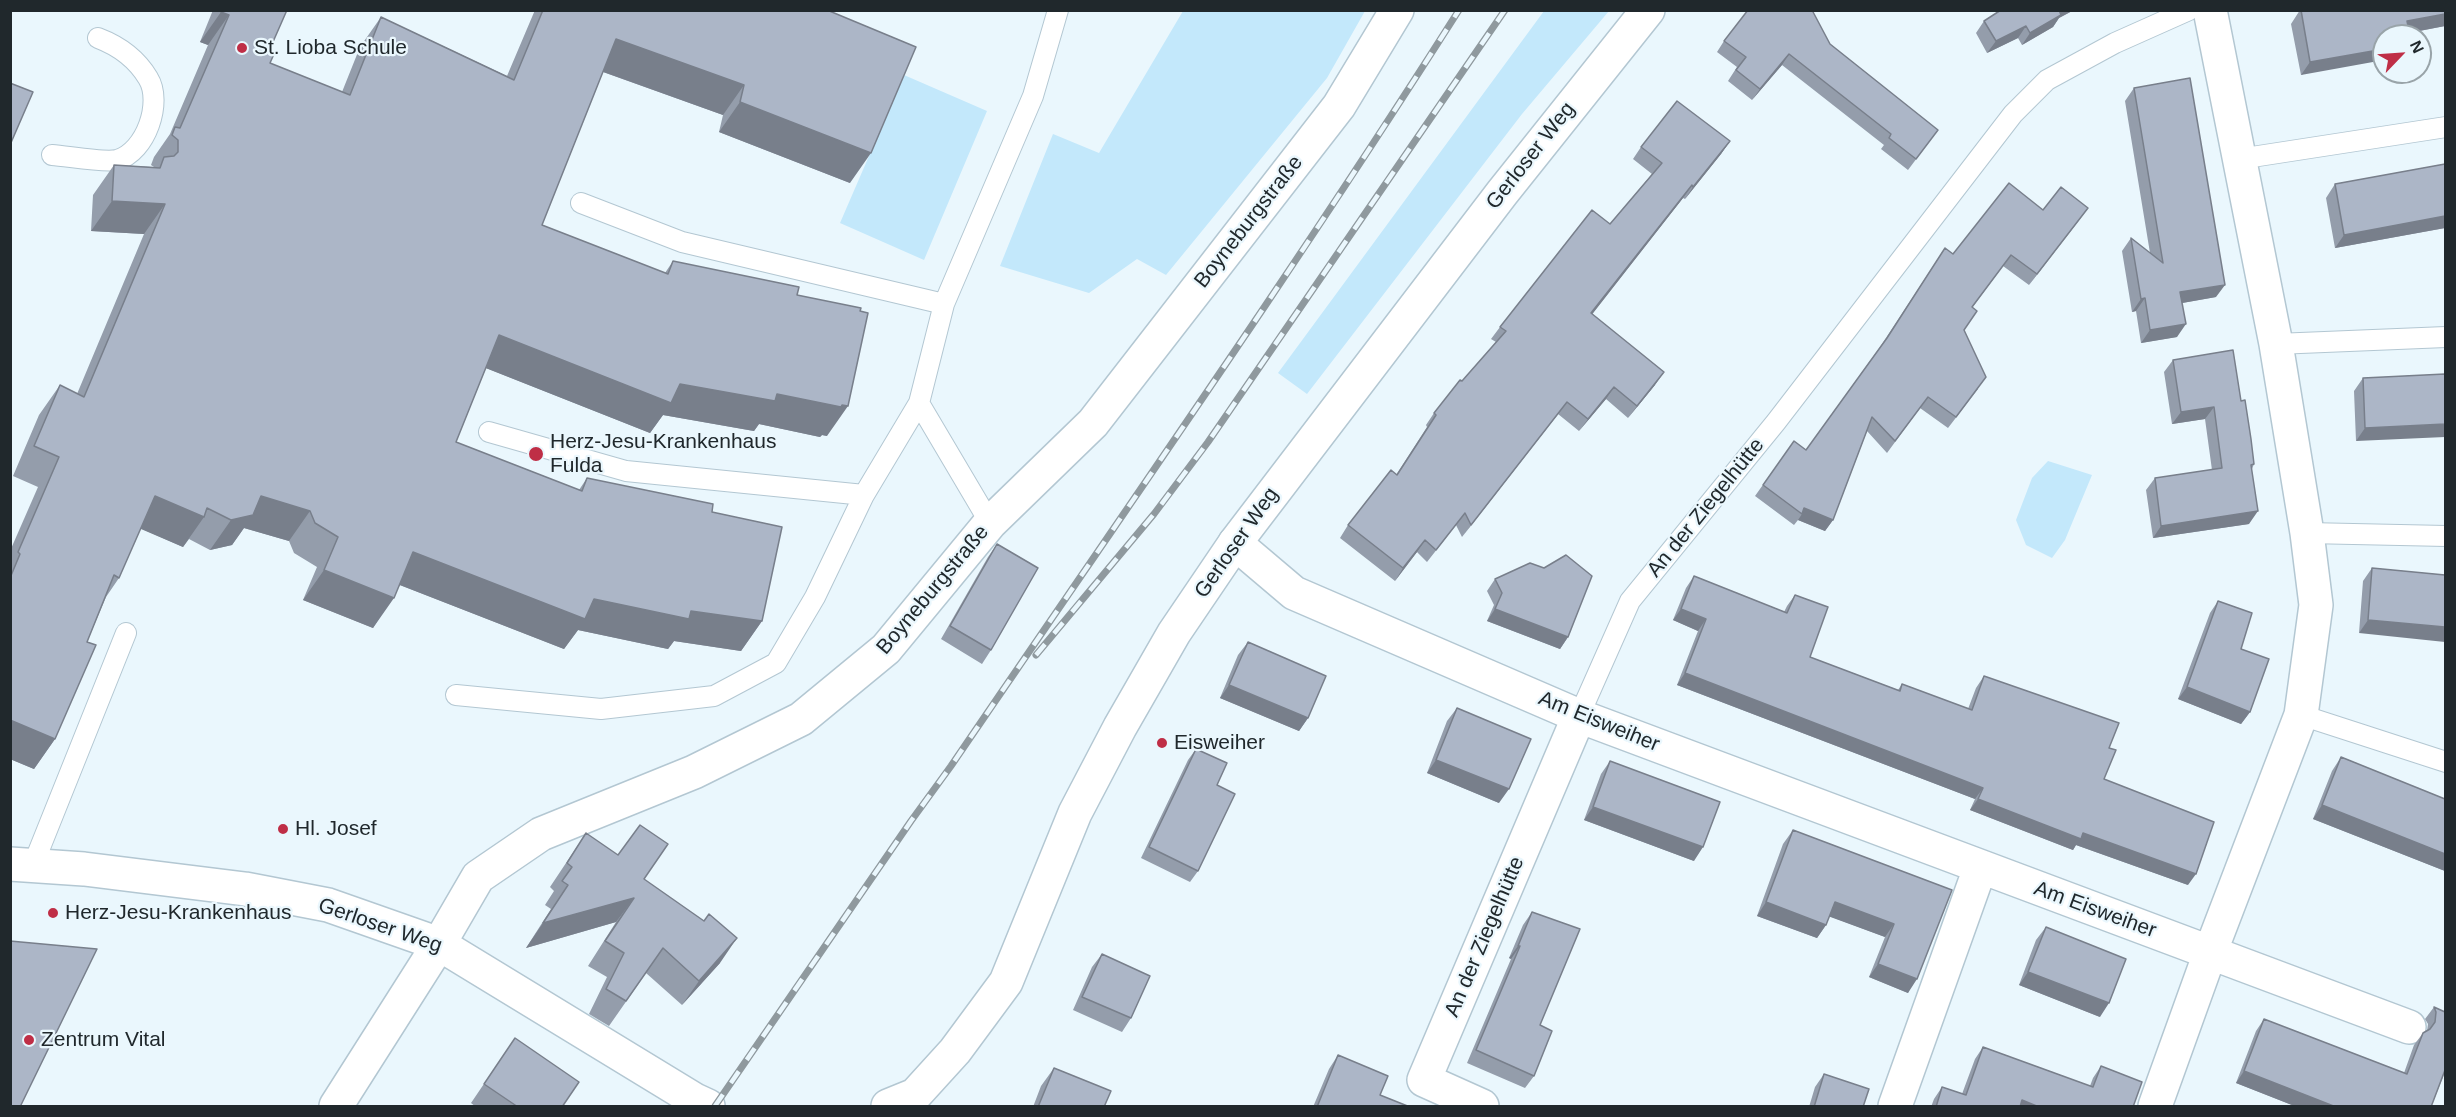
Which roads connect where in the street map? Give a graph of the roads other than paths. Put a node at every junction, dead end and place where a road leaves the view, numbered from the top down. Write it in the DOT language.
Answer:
graph roads {
  1 [pos="1058,10"];
  2 [pos="1397,10"];
  3 [pos="1648,10"];
  4 [pos="2189,10"];
  5 [pos="2210,10"];
  6 [pos="98,38"];
  7 [pos="2445,127"];
  8 [pos="52,155"];
  9 [pos="2239,159"];
  10 [pos="116,160"];
  11 [pos="136,171"];
  12 [pos="581,203"];
  13 [pos="944,304"];
  14 [pos="2445,337"];
  15 [pos="2276,344"];
  16 [pos="919,403"];
  17 [pos="489,432"];
  18 [pos="864,495"];
  19 [pos="990,523"];
  20 [pos="2307,533"];
  21 [pos="2445,536"];
  22 [pos="1235,543"];
  23 [pos="126,633"];
  24 [pos="456,695"];
  25 [pos="2301,715"];
  26 [pos="1579,716"];
  27 [pos="2445,762"];
  28 [pos="22,865"];
  29 [pos="1980,868"];
  30 [pos="440,944"];
  31 [pos="2210,952"];
  32 [pos="2409,1027"];
  33 [pos="702,1103"];
  34 [pos="336,1107"];
  35 [pos="888,1107"];
  36 [pos="1482,1107"];
  37 [pos="1895,1107"];
  38 [pos="2155,1107"];
  1 -- 13 [label="lane"];
  2 -- 19 [label="street, Boyneburgstraße"];
  3 -- 22 [label="street, Gerloser Weg"];
  4 -- 26 [label="lane, An der Ziegelhütte"];
  5 -- 9 [label="street"];
  6 -- 10 [label="lane"];
  7 -- 9 [label="lane"];
  8 -- 10 [label="lane"];
  9 -- 15 [label="street"];
  10 -- 11 [label="lane"];
  12 -- 13 [label="lane"];
  13 -- 16 [label="lane"];
  14 -- 15 [label="lane"];
  15 -- 20 [label="street"];
  16 -- 18 [label="lane"];
  16 -- 19 [label="lane"];
  17 -- 18 [label="lane"];
  18 -- 24 [label="lane"];
  19 -- 30 [label="street, Boyneburgstraße"];
  20 -- 21 [label="lane"];
  20 -- 25 [label="street"];
  22 -- 26 [label="street, Am Eisweiher"];
  22 -- 35 [label="street, Gerloser Weg"];
  23 -- 28 [label="lane"];
  25 -- 27 [label="lane"];
  25 -- 31 [label="street"];
  26 -- 29 [label="street, Am Eisweiher"];
  26 -- 36 [label="street, An der Ziegelhütte"];
  28 -- 30 [label="street, Gerloser Weg"];
  29 -- 31 [label="street, Am Eisweiher"];
  29 -- 37 [label="street"];
  30 -- 33 [label="street, Gerloser Weg"];
  30 -- 34 [label="street, Boyneburgstraße"];
  31 -- 32 [label="street, Am Eisweiher"];
  31 -- 38 [label="street"];
}
